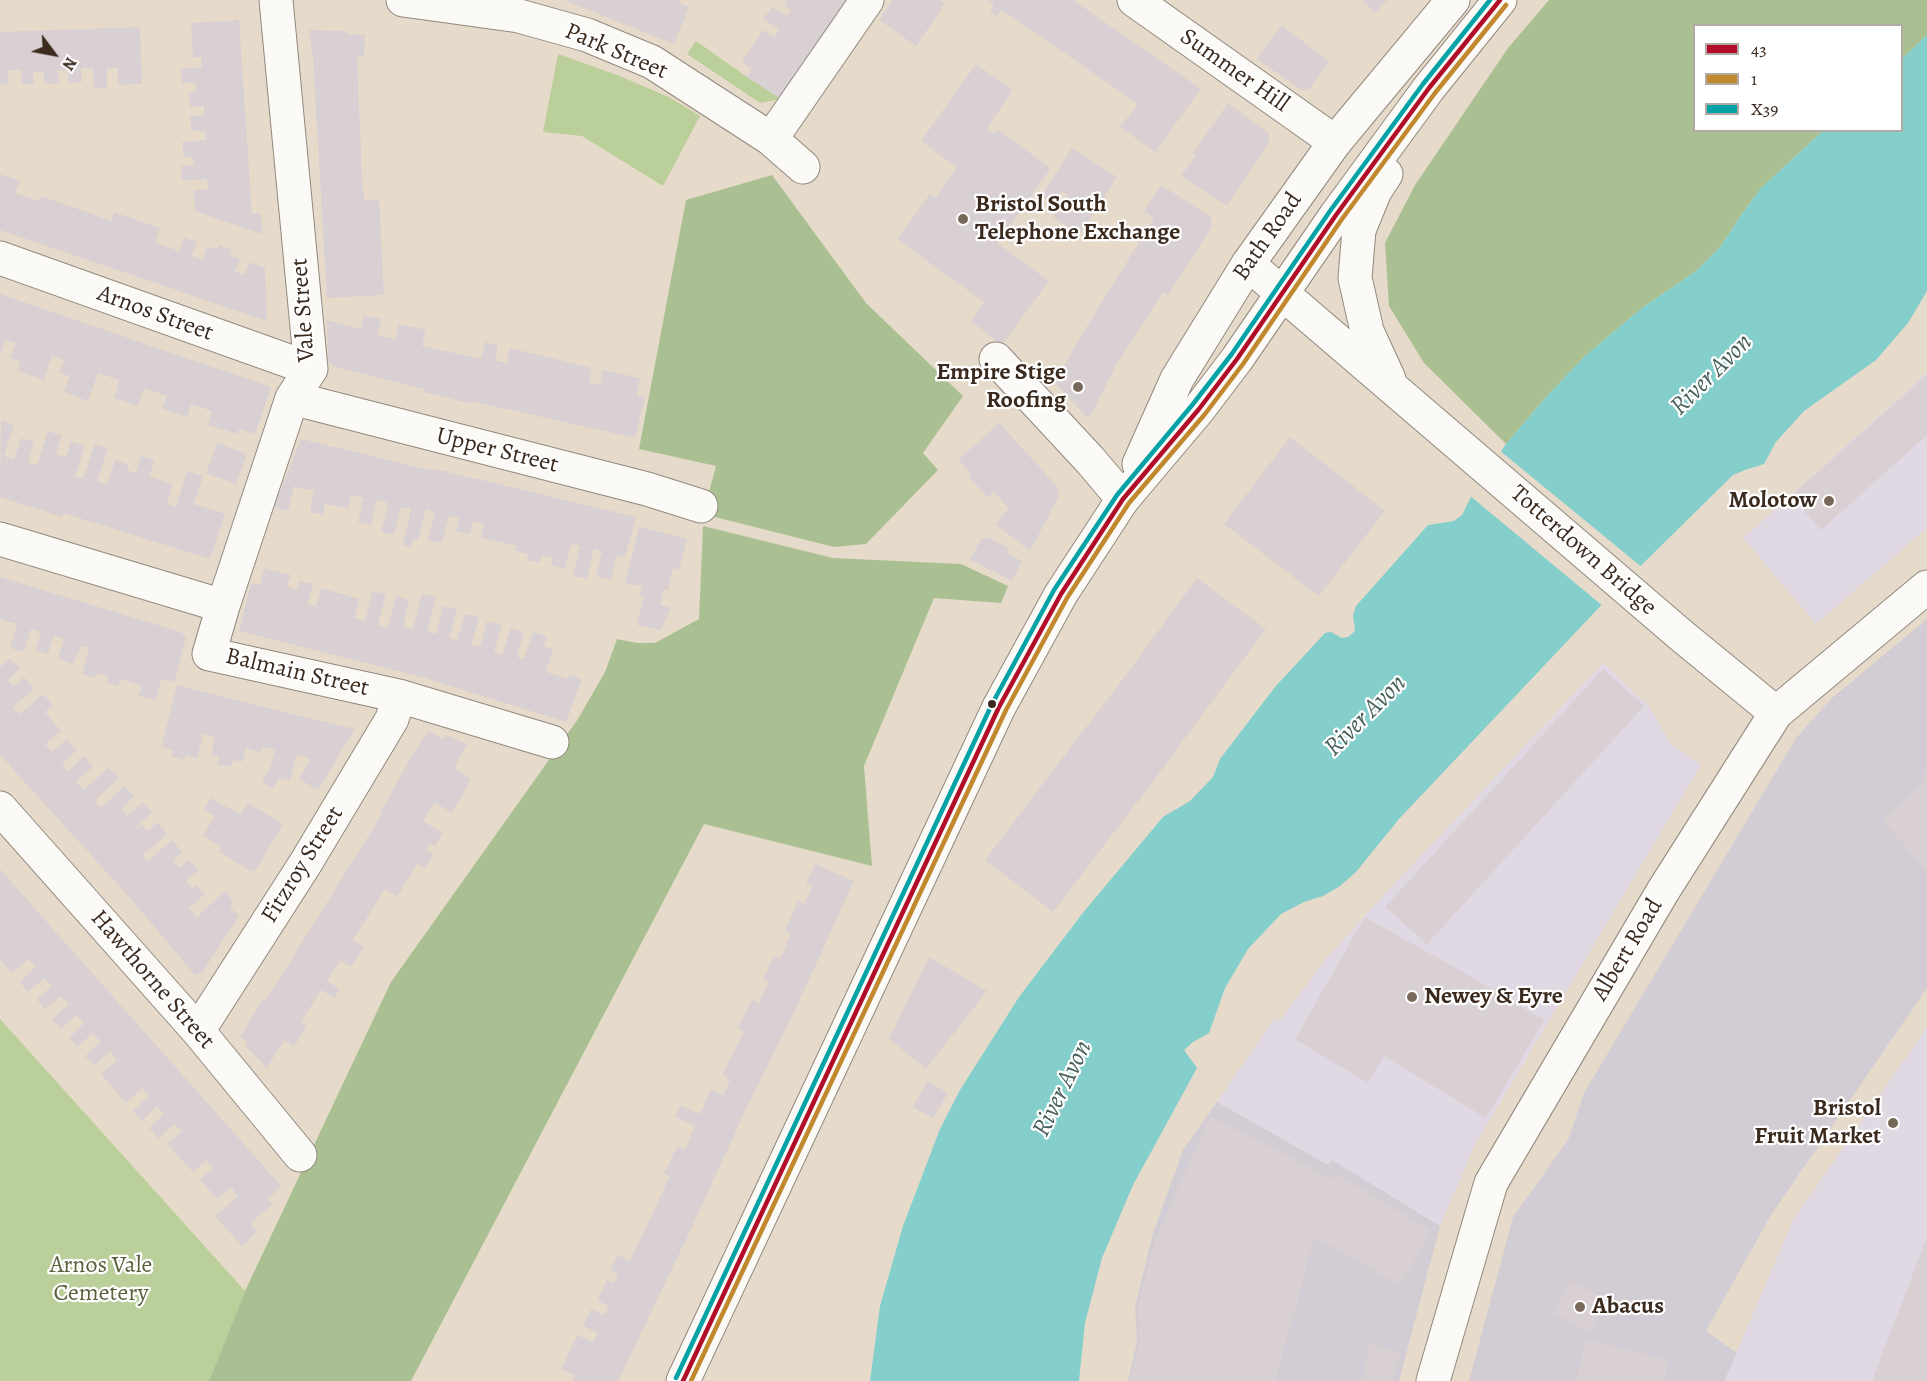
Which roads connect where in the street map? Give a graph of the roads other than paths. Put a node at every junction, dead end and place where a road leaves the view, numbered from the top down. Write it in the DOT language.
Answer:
graph roads {
  1 [pos="276,0"];
  2 [pos="403,0"];
  3 [pos="867,0"];
  4 [pos="1134,0"];
  5 [pos="1453,0"];
  6 [pos="1501,0"];
  7 [pos="771,139"];
  8 [pos="1335,142"];
  9 [pos="803,167"];
  10 [pos="1359,230"];
  11 [pos="0,258"];
  12 [pos="1248,264"];
  13 [pos="1283,293"];
  14 [pos="996,359"];
  15 [pos="311,369"];
  16 [pos="1393,386"];
  17 [pos="292,398"];
  18 [pos="1123,498"];
  19 [pos="701,506"];
  20 [pos="0,538"];
  21 [pos="1927,587"];
  22 [pos="223,606"];
  23 [pos="399,696"];
  24 [pos="1776,713"];
  25 [pos="552,742"];
  26 [pos="0,808"];
  27 [pos="198,1031"];
  28 [pos="300,1155"];
  29 [pos="683,1381"];
  30 [pos="1433,1381"];
  1 -- 15 [label="main road, Vale Street"];
  2 -- 7 [label="main road, Park Street"];
  3 -- 7 [label="main road"];
  4 -- 8 [label="main road, Summer Hill"];
  5 -- 8 [label="main road, Bath Road"];
  6 -- 10 [label="main road, Bath Road"];
  6 -- 13 [label="main road, Bath Road"];
  7 -- 9 [label="main road, Park Street"];
  8 -- 12 [label="main road, Bath Road"];
  10 -- 16 [label="main road, Totterdown Bridge"];
  11 -- 15 [label="main road, Arnos Street"];
  12 -- 13 [label="main road, Totterdown Bridge"];
  12 -- 18 [label="main road, Bath Road"];
  13 -- 16 [label="main road, Totterdown Bridge"];
  13 -- 18 [label="main road, Bath Road"];
  14 -- 18 [label="main road"];
  15 -- 17 [label="main road, Vale Street"];
  16 -- 24 [label="main road, Totterdown Bridge"];
  17 -- 19 [label="main road, Upper Street"];
  17 -- 22 [label="main road, Vale Street"];
  18 -- 29 [label="main road, Bath Road"];
  20 -- 22 [label="main road"];
  21 -- 24 [label="main road, Albert Road"];
  22 -- 23 [label="main road, Balmain Street"];
  23 -- 25 [label="main road, Balmain Street"];
  23 -- 27 [label="main road, Fitzroy Street"];
  24 -- 30 [label="main road, Albert Road"];
  26 -- 27 [label="main road, Hawthorne Street"];
  27 -- 28 [label="main road, Hawthorne Street"];
}
